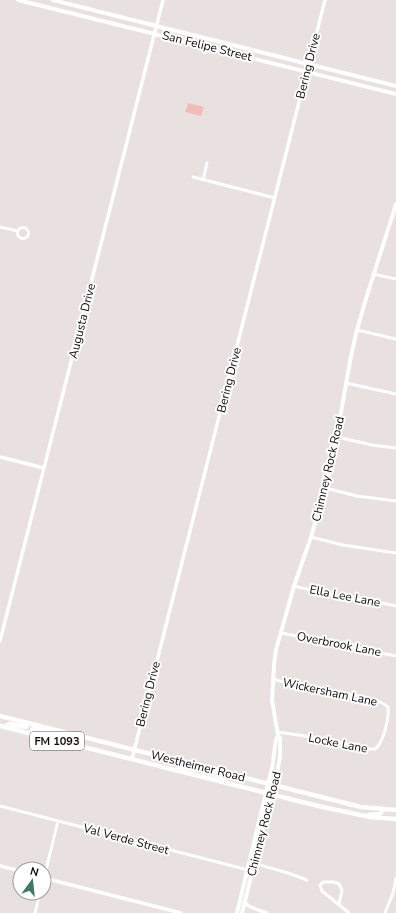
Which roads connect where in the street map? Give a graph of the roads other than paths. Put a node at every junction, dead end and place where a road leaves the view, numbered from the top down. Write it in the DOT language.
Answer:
graph roads {
  1 [pos="18,0"];
  2 [pos="53,0"];
  3 [pos="163,0"];
  4 [pos="325,0"];
  5 [pos="52,8"];
  6 [pos="156,26"];
  7 [pos="154,33"];
  8 [pos="222,42"];
  9 [pos="220,50"];
  10 [pos="308,64"];
  11 [pos="306,71"];
  12 [pos="396,86"];
  13 [pos="396,94"];
  14 [pos="208,163"];
  15 [pos="193,177"];
  16 [pos="203,180"];
  17 [pos="275,198"];
  18 [pos="396,204"];
  19 [pos="394,220"];
  20 [pos="0,226"];
  21 [pos="18,231"];
  22 [pos="374,274"];
  23 [pos="396,279"];
  24 [pos="358,330"];
  25 [pos="396,339"];
  26 [pos="346,383"];
  27 [pos="396,394"];
  28 [pos="337,437"];
  29 [pos="396,448"];
  30 [pos="0,457"];
  31 [pos="44,468"];
  32 [pos="325,488"];
  33 [pos="396,501"];
  34 [pos="311,537"];
  35 [pos="396,553"];
  36 [pos="294,586"];
  37 [pos="396,606"];
  38 [pos="281,633"];
  39 [pos="0,641"];
  40 [pos="396,656"];
  41 [pos="273,679"];
  42 [pos="0,716"];
  43 [pos="28,724"];
  44 [pos="2,726"];
  45 [pos="385,729"];
  46 [pos="59,731"];
  47 [pos="29,734"];
  48 [pos="278,734"];
  49 [pos="134,750"];
  50 [pos="277,757"];
  51 [pos="132,759"];
  52 [pos="204,762"];
  53 [pos="200,766"];
  54 [pos="177,770"];
  55 [pos="232,775"];
  56 [pos="202,777"];
  57 [pos="268,784"];
  58 [pos="274,786"];
  59 [pos="269,794"];
  60 [pos="0,806"];
  61 [pos="384,810"];
  62 [pos="396,810"];
  63 [pos="362,816"];
  64 [pos="396,819"];
  65 [pos="58,821"];
  66 [pos="48,861"];
  67 [pos="252,863"];
  68 [pos="0,866"];
  69 [pos="12,869"];
  70 [pos="247,869"];
  71 [pos="252,871"];
  72 [pos="396,878"];
  73 [pos="52,880"];
  74 [pos="307,880"];
  75 [pos="38,901"];
  76 [pos="244,902"];
  77 [pos="339,904"];
  78 [pos="35,913"];
  79 [pos="181,913"];
  80 [pos="237,913"];
  81 [pos="242,913"];
  82 [pos="267,913"];
  83 [pos="349,913"];
  84 [pos="385,913"];
  1 -- 5 [label="main road, San Felipe Street"];
  2 -- 5 [label="main road"];
  2 -- 6 [label="main road, San Felipe Street"];
  3 -- 6 [label="street, Augusta Drive"];
  4 -- 10 [label="street, Bering Drive"];
  5 -- 7 [label="main road, San Felipe Street"];
  6 -- 7 [label="street, Augusta Drive"];
  6 -- 8 [label="main road, San Felipe Street"];
  7 -- 9 [label="main road, San Felipe Street"];
  7 -- 31 [label="street, Augusta Drive"];
  8 -- 9 [label="main road"];
  8 -- 10 [label="main road, San Felipe Street"];
  9 -- 11 [label="main road, San Felipe Street"];
  10 -- 11 [label="street, Bering Drive"];
  10 -- 12 [label="main road, San Felipe Street"];
  11 -- 13 [label="main road, San Felipe Street"];
  11 -- 17 [label="street, Bering Drive"];
  14 -- 16 [label="street"];
  15 -- 16 [label="street"];
  16 -- 17 [label="street"];
  17 -- 49 [label="street, Bering Drive"];
  18 -- 19 [label="main road, Chimney Rock Road"];
  19 -- 22 [label="main road, Chimney Rock Road"];
  20 -- 21 [label="street"];
  22 -- 23 [label="street"];
  22 -- 24 [label="main road, Chimney Rock Road"];
  24 -- 25 [label="street"];
  24 -- 26 [label="main road, Chimney Rock Road"];
  26 -- 27 [label="street"];
  26 -- 28 [label="main road, Chimney Rock Road"];
  28 -- 29 [label="street"];
  28 -- 32 [label="main road, Chimney Rock Road"];
  30 -- 31 [label="street"];
  31 -- 39 [label="street, Augusta Drive"];
  32 -- 33 [label="street"];
  32 -- 34 [label="main road, Chimney Rock Road"];
  34 -- 35 [label="street"];
  34 -- 36 [label="main road, Chimney Rock Road"];
  36 -- 37 [label="street, Ella Lee Lane"];
  36 -- 38 [label="main road, Chimney Rock Road"];
  38 -- 40 [label="street, Overbrook Lane"];
  38 -- 41 [label="main road, Chimney Rock Road"];
  41 -- 45 [label="street, Wickersham Lane"];
  41 -- 48 [label="main road, Chimney Rock Road"];
  42 -- 43 [label="main road, Westheimer Road / FM 1093"];
  43 -- 44 [label="main road"];
  43 -- 46 [label="main road, Westheimer Road / FM 1093"];
  44 -- 47 [label="main road, Westheimer Road / FM 1093"];
  45 -- 48 [label="street, Locke Lane"];
  46 -- 47 [label="main road"];
  46 -- 49 [label="main road, Westheimer Road / FM 1093"];
  47 -- 51 [label="main road, Westheimer Road / FM 1093"];
  48 -- 50 [label="main road, Chimney Rock Road"];
  49 -- 51 [label="street, Bering Drive"];
  49 -- 53 [label="main road, Westheimer Road / FM 1093"];
  50 -- 57 [label="main road, Chimney Rock Road"];
  50 -- 58 [label="main road, Chimney Rock Road"];
  51 -- 54 [label="main road, Westheimer Road / FM 1093"];
  52 -- 53 [label="main road"];
  53 -- 54 [label="main road"];
  53 -- 55 [label="main road, Westheimer Road / FM 1093"];
  54 -- 56 [label="main road, Westheimer Road / FM 1093"];
  55 -- 56 [label="main road"];
  55 -- 57 [label="main road, Westheimer Road / FM 1093"];
  56 -- 59 [label="main road, Westheimer Road / FM 1093"];
  57 -- 58 [label="main road, Westheimer Road / FM 1093"];
  57 -- 59 [label="main road, Chimney Rock Road"];
  58 -- 59 [label="main road, Chimney Rock Road"];
  58 -- 61 [label="main road, Westheimer Road / FM 1093"];
  59 -- 63 [label="main road, Westheimer Road / FM 1093"];
  59 -- 67 [label="main road, Chimney Rock Road"];
  60 -- 65 [label="street, Val Verde Street"];
  61 -- 62 [label="main road, Westheimer Road / FM 1093"];
  61 -- 63 [label="main road"];
  63 -- 64 [label="main road, Westheimer Road / FM 1093"];
  65 -- 66 [label="street"];
  65 -- 70 [label="street, Val Verde Street"];
  67 -- 70 [label="main road, Chimney Rock Road"];
  67 -- 71 [label="main road, Chimney Rock Road"];
  67 -- 74 [label="street"];
  68 -- 69 [label="street"];
  70 -- 71 [label="street, Val Verde Street"];
  70 -- 80 [label="main road, Chimney Rock Road"];
  71 -- 76 [label="main road, Chimney Rock Road"];
  72 -- 84 [label="street"];
  73 -- 79 [label="street"];
  75 -- 78 [label="street"];
  76 -- 81 [label="main road, Chimney Rock Road"];
  76 -- 82 [label="street"];
  77 -- 77 [label="street"];
  77 -- 83 [label="street"];
}
